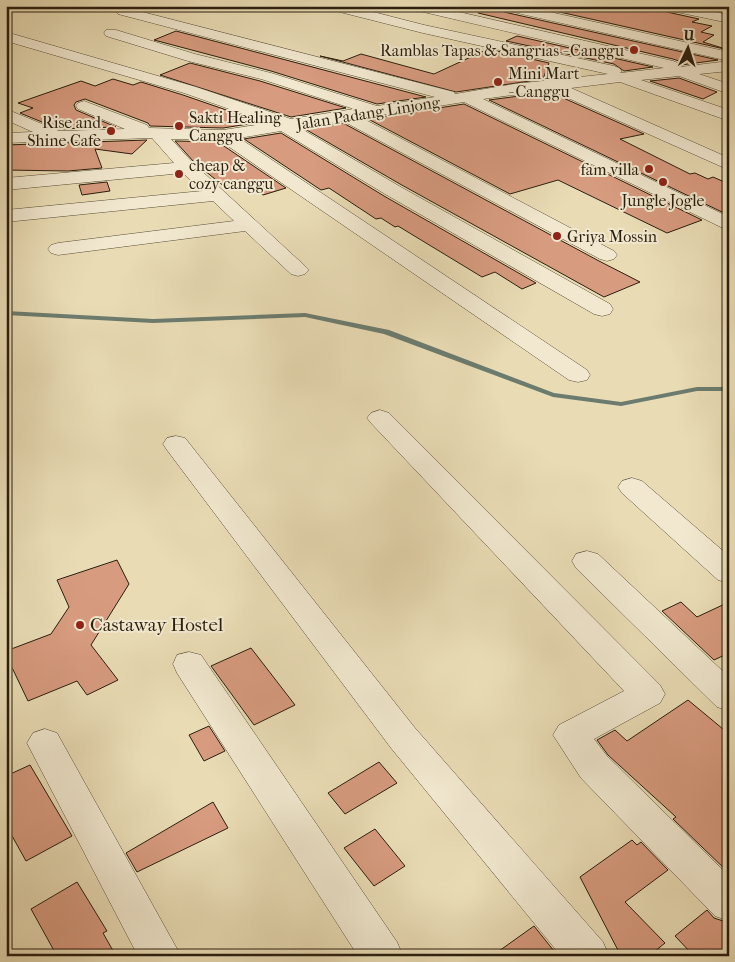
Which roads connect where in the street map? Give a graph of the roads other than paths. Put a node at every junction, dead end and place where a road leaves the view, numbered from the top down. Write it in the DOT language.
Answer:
graph roads {
  1 [pos="333,6"];
  2 [pos="415,6"];
  3 [pos="504,6"];
  4 [pos="667,6"];
  5 [pos="123,12"];
  6 [pos="729,20"];
  7 [pos="111,33"];
  8 [pos="6,36"];
  9 [pos="729,57"];
  10 [pos="729,66"];
  11 [pos="684,71"];
  12 [pos="628,77"];
  13 [pos="554,85"];
  14 [pos="729,88"];
  15 [pos="460,92"];
  16 [pos="84,106"];
  17 [pos="377,111"];
  18 [pos="6,114"];
  19 [pos="346,116"];
  20 [pos="729,116"];
  21 [pos="288,126"];
  22 [pos="153,133"];
  23 [pos="55,135"];
  24 [pos="222,135"];
  25 [pos="6,138"];
  26 [pos="729,165"];
  27 [pos="187,167"];
  28 [pos="6,184"];
  29 [pos="217,195"];
  30 [pos="6,216"];
  31 [pos="249,224"];
  32 [pos="729,224"];
  33 [pos="58,249"];
  34 [pos="606,255"];
  35 [pos="298,270"];
  36 [pos="602,308"];
  37 [pos="578,375"];
  38 [pos="380,418"];
  39 [pos="176,444"];
  40 [pos="632,487"];
  41 [pos="587,561"];
  42 [pos="729,573"];
  43 [pos="189,664"];
  44 [pos="729,698"];
  45 [pos="45,743"];
  46 [pos="729,903"];
  47 [pos="160,956"];
  48 [pos="382,956"];
  49 [pos="588,956"];
  1 -- 12 [label="street"];
  2 -- 11 [label="street"];
  3 -- 9 [label="street"];
  4 -- 6 [label="street"];
  5 -- 15 [label="street"];
  7 -- 17 [label="street"];
  8 -- 21 [label="street"];
  10 -- 11 [label="street, Jalan Padang Linjong"];
  11 -- 12 [label="street, Jalan Padang Linjong"];
  11 -- 14 [label="street"];
  12 -- 13 [label="street, Jalan Padang Linjong"];
  12 -- 20 [label="street"];
  13 -- 15 [label="street, Jalan Padang Linjong"];
  13 -- 26 [label="street"];
  15 -- 17 [label="street, Jalan Padang Linjong"];
  15 -- 32 [label="street"];
  16 -- 22 [label="street"];
  17 -- 19 [label="street, Jalan Padang Linjong"];
  18 -- 23 [label="street"];
  19 -- 21 [label="street, Jalan Padang Linjong"];
  19 -- 34 [label="street"];
  21 -- 24 [label="street, Jalan Padang Linjong"];
  21 -- 36 [label="street"];
  22 -- 23 [label="street, Jalan Padang Linjong"];
  22 -- 24 [label="street, Jalan Padang Linjong"];
  22 -- 27 [label="street"];
  23 -- 25 [label="street, Jalan Padang Linjong"];
  24 -- 37 [label="street"];
  27 -- 28 [label="street"];
  27 -- 29 [label="street"];
  29 -- 30 [label="street"];
  29 -- 31 [label="street"];
  31 -- 33 [label="street"];
  31 -- 35 [label="street"];
  38 -- 46 [label="street"];
  39 -- 49 [label="street"];
  40 -- 42 [label="street"];
  41 -- 44 [label="street"];
  43 -- 48 [label="street"];
  45 -- 47 [label="street"];
}
